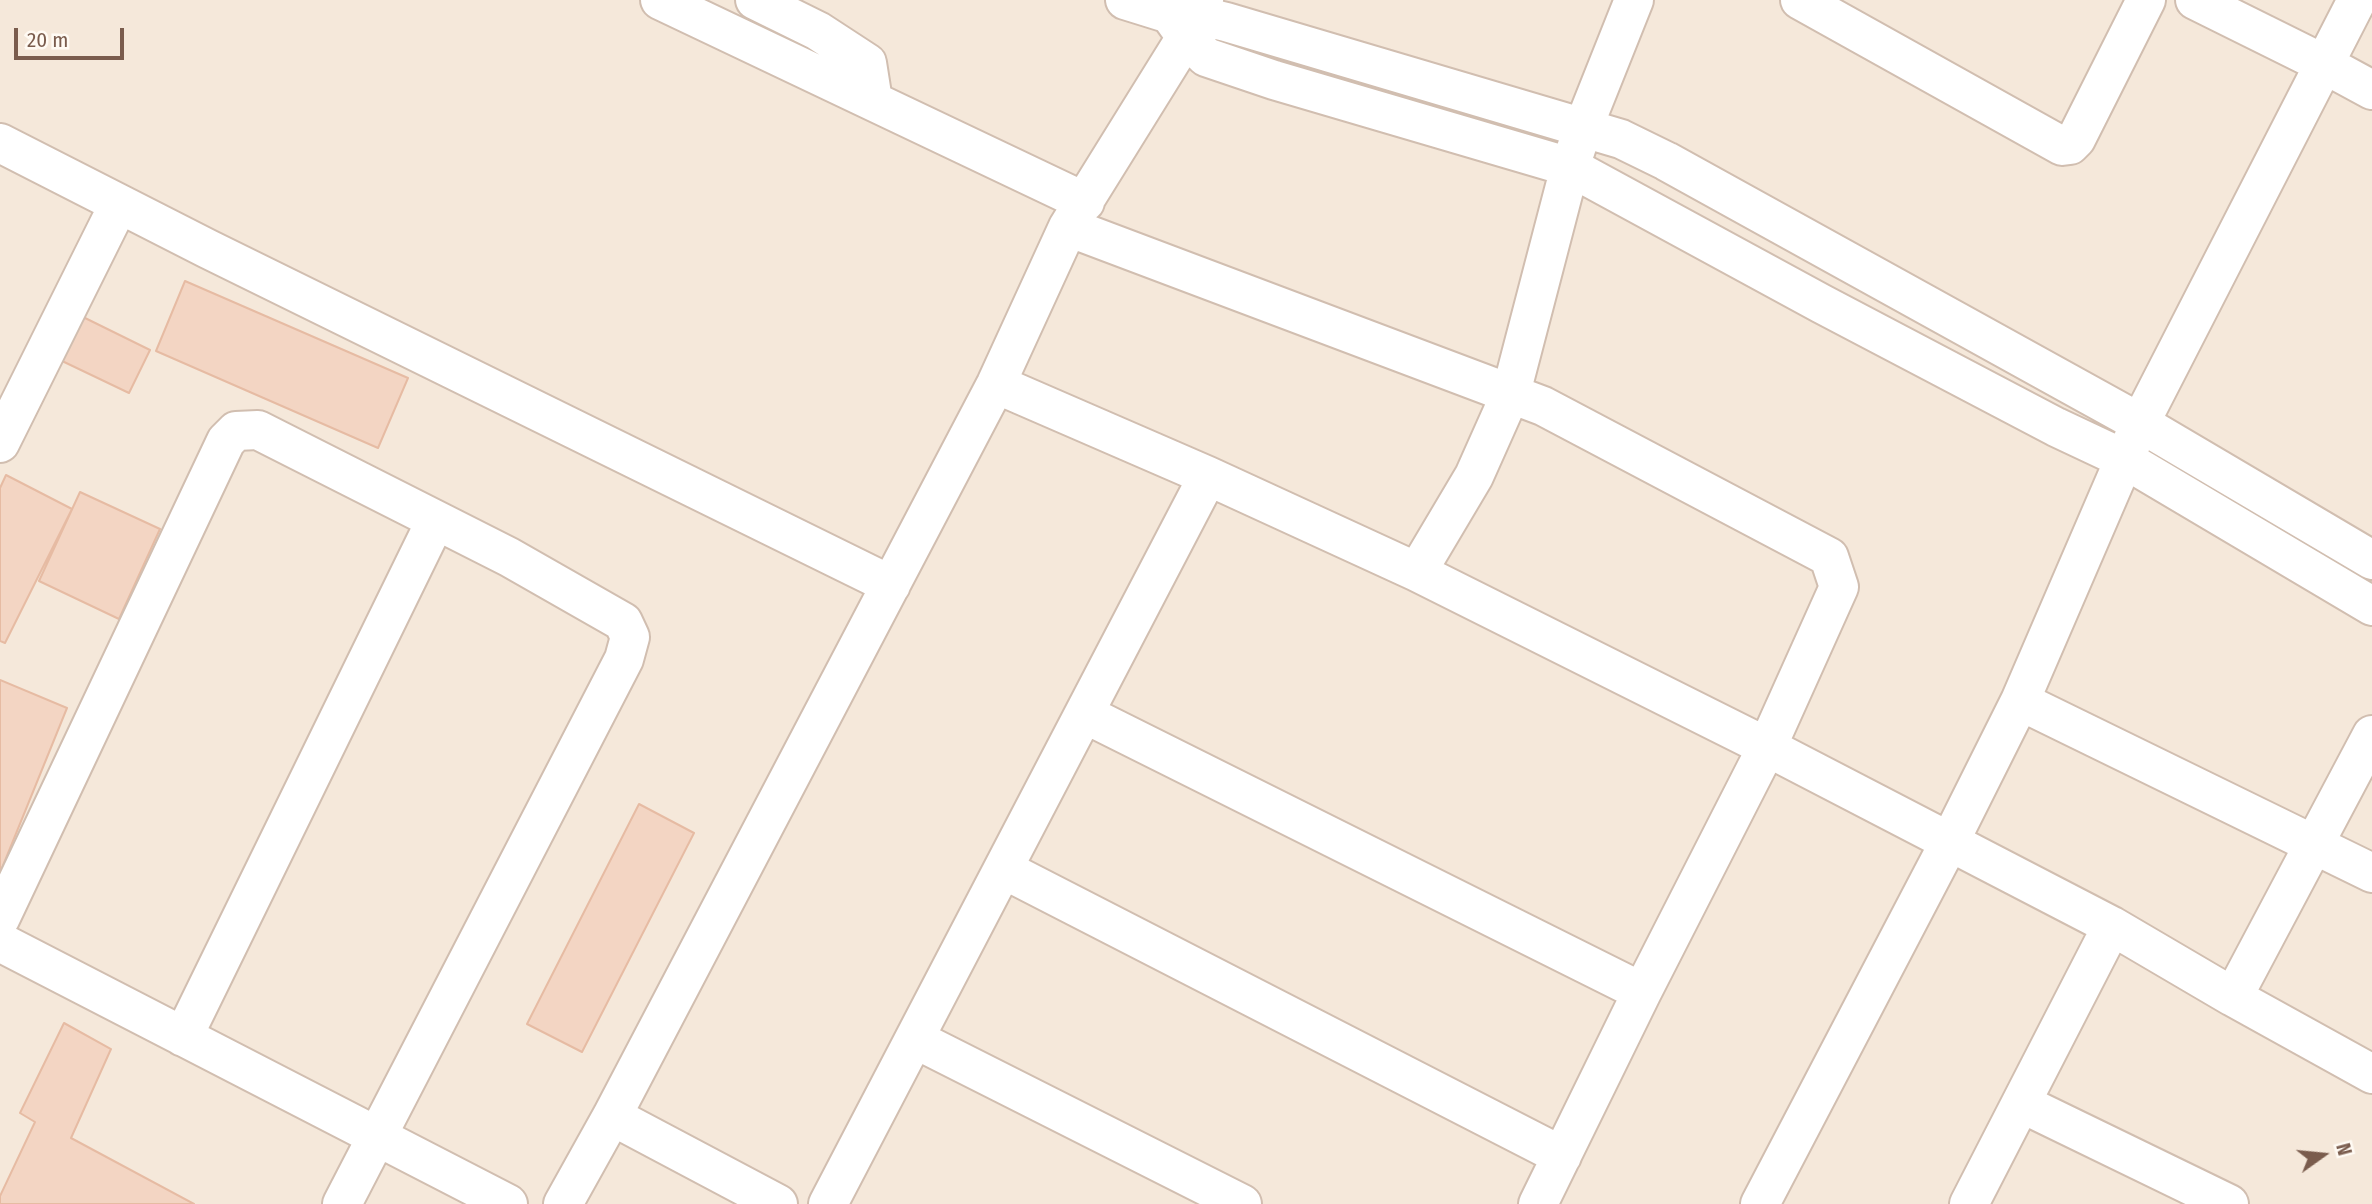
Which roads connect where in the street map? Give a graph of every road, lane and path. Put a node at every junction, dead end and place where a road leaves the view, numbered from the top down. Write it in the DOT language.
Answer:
graph roads {
  1 [pos="660,0"];
  2 [pos="755,0"];
  3 [pos="1125,0"];
  4 [pos="1634,0"];
  5 [pos="1800,0"];
  6 [pos="2146,0"];
  7 [pos="2195,0"];
  8 [pos="2357,0"];
  9 [pos="1189,17"];
  10 [pos="2324,64"];
  11 [pos="2372,90"];
  12 [pos="873,101"];
  13 [pos="1583,128"];
  14 [pos="0,144"];
  15 [pos="1570,167"];
  16 [pos="119,204"];
  17 [pos="1077,215"];
  18 [pos="996,384"];
  19 [pos="1511,393"];
  20 [pos="2140,422"];
  21 [pos="0,443"];
  22 [pos="2124,459"];
  23 [pos="1208,476"];
  24 [pos="436,520"];
  25 [pos="2372,560"];
  26 [pos="1417,572"];
  27 [pos="891,585"];
  28 [pos="2372,606"];
  29 [pos="2020,701"];
  30 [pos="1084,714"];
  31 [pos="2372,735"];
  32 [pos="1768,747"];
  33 [pos="1950,841"];
  34 [pos="2314,845"];
  35 [pos="1003,869"];
  36 [pos="2372,873"];
  37 [pos="0,919"];
  38 [pos="2112,926"];
  39 [pos="0,942"];
  40 [pos="1642,992"];
  41 [pos="2233,997"];
  42 [pos="183,1037"];
  43 [pos="915,1039"];
  44 [pos="2372,1074"];
  45 [pos="2021,1103"];
  46 [pos="612,1116"];
  47 [pos="378,1137"];
  48 [pos="1562,1156"];
  49 [pos="342,1204"];
  50 [pos="508,1204"];
  51 [pos="563,1204"];
  52 [pos="778,1204"];
  53 [pos="828,1204"];
  54 [pos="1242,1204"];
  55 [pos="1538,1204"];
  56 [pos="1760,1204"];
  57 [pos="1969,1204"];
  58 [pos="2228,1204"];
  1 -- 12 [label="street"];
  2 -- 12 [label="street"];
  3 -- 9 [label="street"];
  4 -- 13 [label="street"];
  5 -- 6 [label="street"];
  7 -- 10 [label="street"];
  8 -- 10 [label="street"];
  9 -- 13 [label="street"];
  9 -- 15 [label="street"];
  9 -- 17 [label="street"];
  10 -- 11 [label="street"];
  10 -- 20 [label="street"];
  12 -- 17 [label="street"];
  13 -- 15 [label="street"];
  13 -- 20 [label="street"];
  14 -- 16 [label="street"];
  15 -- 19 [label="street"];
  15 -- 22 [label="street"];
  16 -- 21 [label="street"];
  16 -- 27 [label="street"];
  17 -- 18 [label="street"];
  17 -- 19 [label="street"];
  18 -- 23 [label="street"];
  18 -- 27 [label="street"];
  19 -- 26 [label="street"];
  19 -- 32 [label="street"];
  20 -- 22 [label="street"];
  20 -- 25 [label="street"];
  22 -- 28 [label="street"];
  22 -- 29 [label="street"];
  23 -- 26 [label="street"];
  23 -- 30 [label="street"];
  24 -- 37 [label="street"];
  24 -- 42 [label="street"];
  24 -- 47 [label="street"];
  26 -- 32 [label="street"];
  27 -- 46 [label="street"];
  29 -- 33 [label="street"];
  29 -- 34 [label="street"];
  30 -- 35 [label="street"];
  30 -- 40 [label="street"];
  31 -- 34 [label="street"];
  32 -- 33 [label="street"];
  32 -- 40 [label="street"];
  33 -- 38 [label="street"];
  33 -- 56 [label="street"];
  34 -- 36 [label="street"];
  34 -- 41 [label="street"];
  35 -- 43 [label="street"];
  35 -- 48 [label="street"];
  38 -- 41 [label="street"];
  38 -- 45 [label="street"];
  39 -- 42 [label="street"];
  40 -- 48 [label="street"];
  41 -- 44 [label="street"];
  42 -- 47 [label="street"];
  43 -- 53 [label="street"];
  43 -- 54 [label="street"];
  45 -- 57 [label="street"];
  45 -- 58 [label="street"];
  46 -- 51 [label="street"];
  46 -- 52 [label="street"];
  47 -- 49 [label="street"];
  47 -- 50 [label="street"];
  48 -- 55 [label="street"];
}
